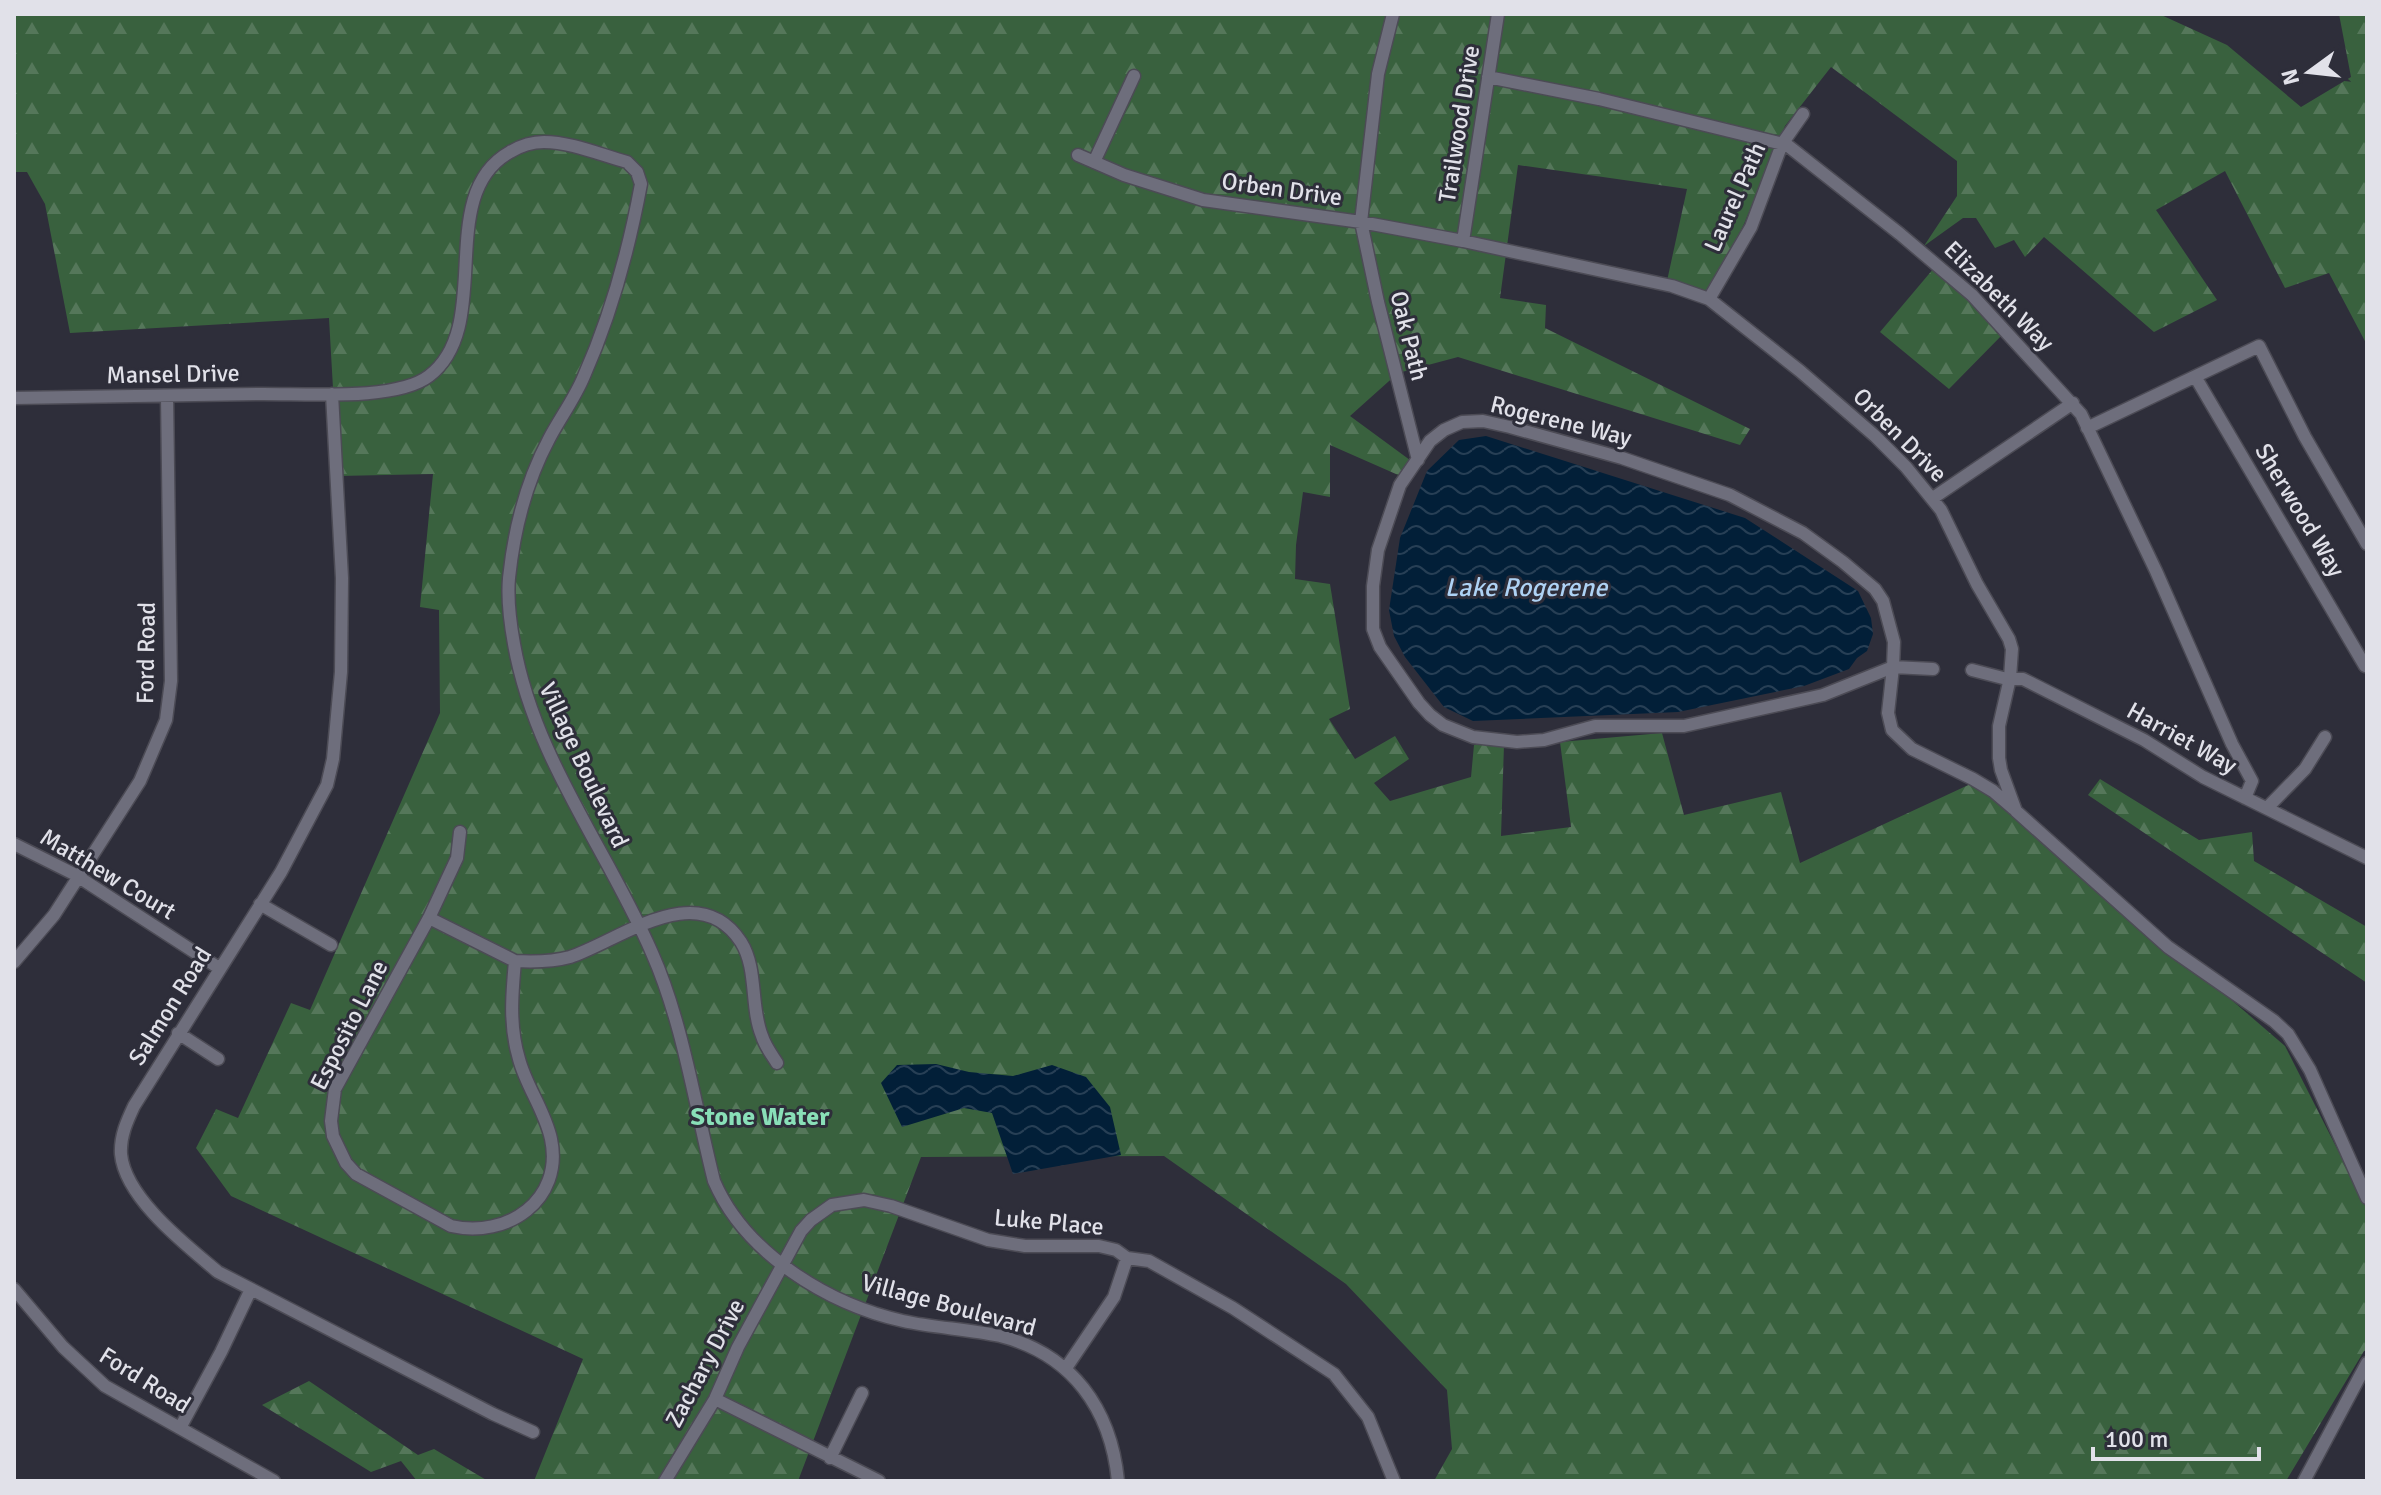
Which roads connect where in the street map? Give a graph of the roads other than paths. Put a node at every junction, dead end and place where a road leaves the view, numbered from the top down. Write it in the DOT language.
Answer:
graph roads {
  1 [pos="1393,14"];
  2 [pos="1498,14"];
  3 [pos="1134,76"];
  4 [pos="1488,77"];
  5 [pos="1803,114"];
  6 [pos="1782,144"];
  7 [pos="1078,155"];
  8 [pos="1094,162"];
  9 [pos="1361,222"];
  10 [pos="1463,241"];
  11 [pos="1709,299"];
  12 [pos="2196,378"];
  13 [pos="332,394"];
  14 [pos="167,396"];
  15 [pos="14,398"];
  16 [pos="2073,403"];
  17 [pos="2087,428"];
  18 [pos="1418,460"];
  19 [pos="1933,498"];
  20 [pos="2367,544"];
  21 [pos="2365,666"];
  22 [pos="1893,667"];
  23 [pos="1933,669"];
  24 [pos="1972,670"];
  25 [pos="2010,678"];
  26 [pos="2325,737"];
  27 [pos="2245,798"];
  28 [pos="2267,808"];
  29 [pos="2016,811"];
  30 [pos="460,832"];
  31 [pos="14,844"];
  32 [pos="2367,858"];
  33 [pos="79,878"];
  34 [pos="260,904"];
  35 [pos="429,918"];
  36 [pos="639,926"];
  37 [pos="331,945"];
  38 [pos="515,961"];
  39 [pos="14,962"];
  40 [pos="219,968"];
  41 [pos="178,1033"];
  42 [pos="218,1059"];
  43 [pos="777,1063"];
  44 [pos="2366,1191"];
  45 [pos="1127,1258"];
  46 [pos="783,1265"];
  47 [pos="14,1289"];
  48 [pos="251,1289"];
  49 [pos="2367,1363"];
  50 [pos="1066,1368"];
  51 [pos="862,1393"];
  52 [pos="715,1399"];
  53 [pos="180,1428"];
  54 [pos="533,1432"];
  55 [pos="830,1458"];
  56 [pos="274,1481"];
  57 [pos="665,1481"];
  58 [pos="879,1481"];
  59 [pos="1118,1481"];
  60 [pos="1394,1481"];
  61 [pos="2304,1481"];
  1 -- 9 [label="street, Oak Path"];
  2 -- 4 [label="street, Trailwood Drive"];
  3 -- 8 [label="street"];
  4 -- 6 [label="street, Elizabeth Way"];
  4 -- 10 [label="street, Trailwood Drive"];
  5 -- 6 [label="street, Laurel Path"];
  6 -- 11 [label="street, Laurel Path"];
  6 -- 16 [label="street, Elizabeth Way"];
  7 -- 8 [label="street, Orben Drive"];
  8 -- 9 [label="street, Orben Drive"];
  9 -- 10 [label="street, Orben Drive"];
  9 -- 18 [label="street, Oak Path"];
  10 -- 11 [label="street, Orben Drive"];
  11 -- 19 [label="street, Orben Drive"];
  12 -- 17 [label="street"];
  12 -- 20 [label="street"];
  12 -- 21 [label="street, Sherwood Way"];
  13 -- 14 [label="street, Mansel Drive"];
  13 -- 34 [label="street, Salmon Road"];
  13 -- 36 [label="street, Village Boulevard"];
  14 -- 15 [label="street, Mansel Drive"];
  14 -- 33 [label="street, Ford Road"];
  16 -- 17 [label="street, Elizabeth Way"];
  16 -- 19 [label="street"];
  17 -- 27 [label="street, Elizabeth Way"];
  18 -- 22 [label="street, Rogerene Way"];
  18 -- 22 [label="street, Rogerene Way"];
  19 -- 25 [label="street, Orben Drive"];
  22 -- 23 [label="street"];
  22 -- 29 [label="street, Rogerene Way"];
  24 -- 25 [label="street, Harriet Way"];
  25 -- 27 [label="street, Harriet Way"];
  25 -- 29 [label="street, Orben Drive"];
  26 -- 28 [label="street"];
  27 -- 28 [label="street, Harriet Way"];
  28 -- 32 [label="street, Harriet Way"];
  29 -- 44 [label="street, Orben Drive"];
  30 -- 35 [label="street, Esposito Lane"];
  31 -- 33 [label="street, Matthew Court"];
  33 -- 39 [label="street, Ford Road"];
  33 -- 40 [label="street, Matthew Court"];
  34 -- 37 [label="street"];
  34 -- 40 [label="street, Salmon Road"];
  35 -- 38 [label="street"];
  35 -- 38 [label="street, Esposito Lane"];
  36 -- 38 [label="street"];
  36 -- 43 [label="street"];
  36 -- 46 [label="street, Village Boulevard"];
  40 -- 41 [label="street, Salmon Road"];
  41 -- 42 [label="street"];
  41 -- 48 [label="street, Salmon Road"];
  45 -- 46 [label="street, Luke Place"];
  45 -- 50 [label="street"];
  45 -- 60 [label="street, Luke Place"];
  46 -- 50 [label="street, Village Boulevard"];
  46 -- 52 [label="street, Zachary Drive"];
  47 -- 53 [label="street, Ford Road"];
  48 -- 53 [label="street"];
  48 -- 54 [label="street, Salmon Road"];
  49 -- 61 [label="street"];
  50 -- 59 [label="street, Village Boulevard"];
  51 -- 55 [label="street"];
  52 -- 55 [label="street"];
  52 -- 57 [label="street, Zachary Drive"];
  53 -- 56 [label="street, Ford Road"];
  55 -- 58 [label="street"];
}
